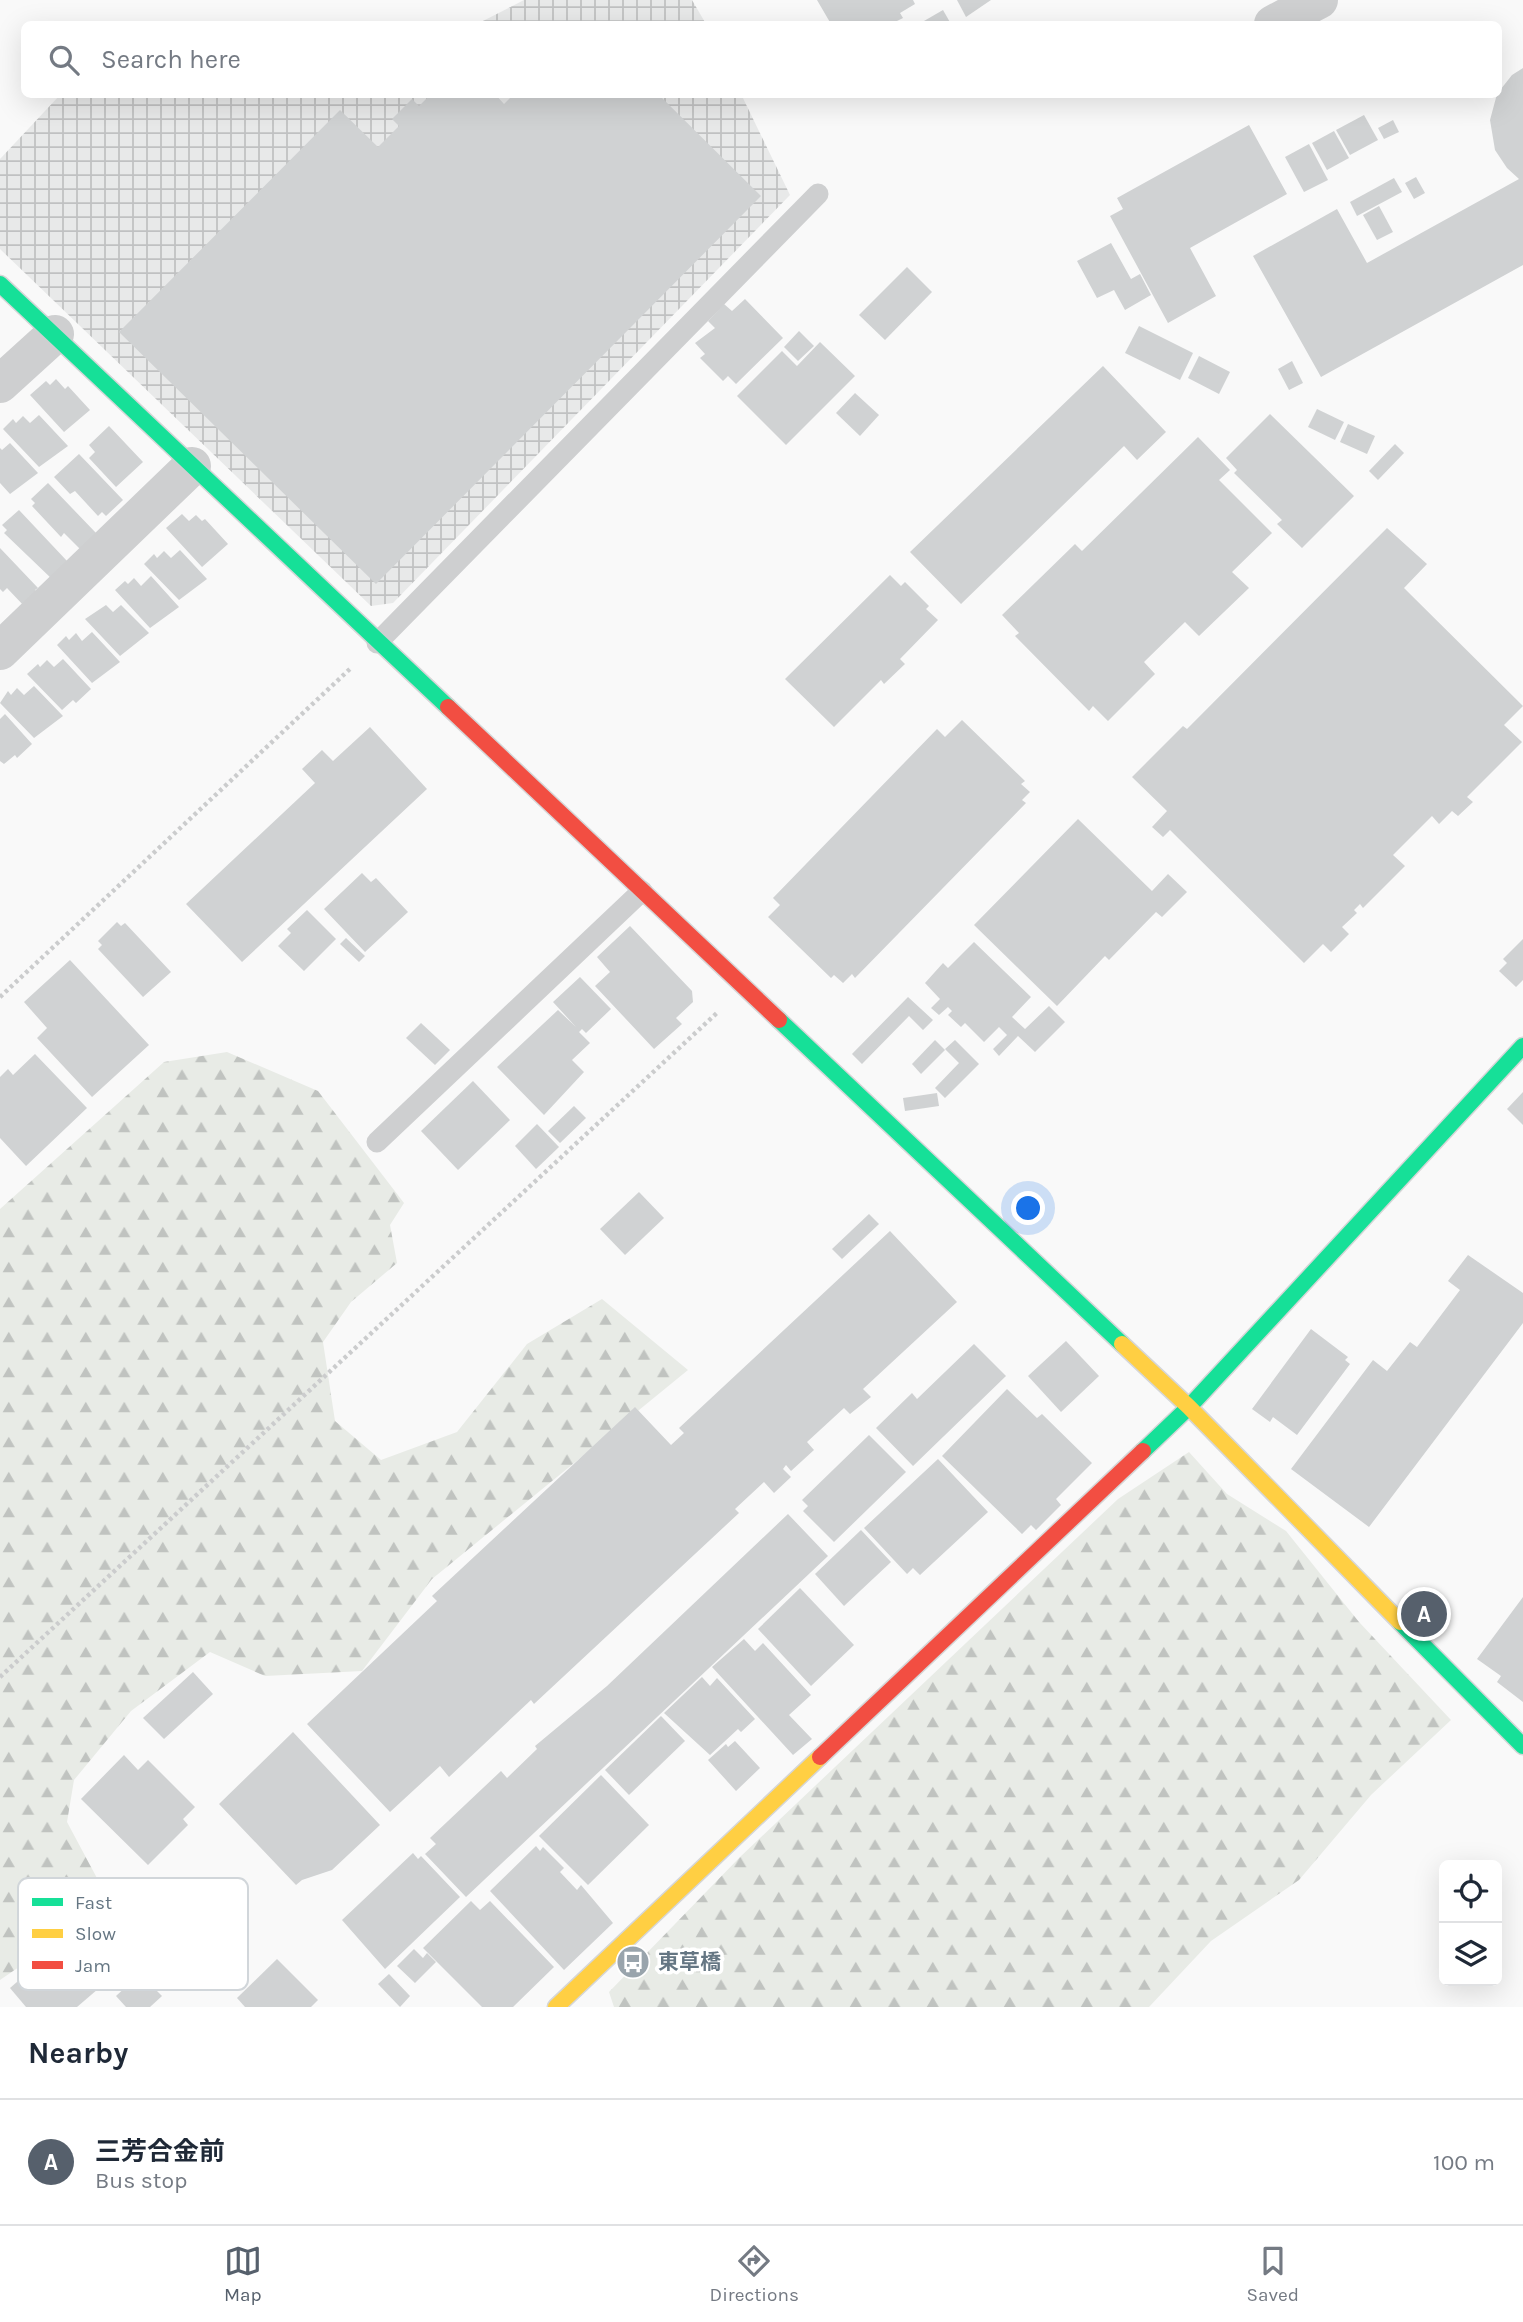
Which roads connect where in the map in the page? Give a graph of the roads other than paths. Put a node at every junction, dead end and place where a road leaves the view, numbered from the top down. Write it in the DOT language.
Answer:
graph roads {
  1 [pos="1319,0"];
  2 [pos="1279,21"];
  3 [pos="818,194"];
  4 [pos="0,284"];
  5 [pos="55,334"];
  6 [pos="0,384"];
  7 [pos="192,466"];
  8 [pos="377,643"];
  9 [pos="0,651"];
  10 [pos="642,891"];
  11 [pos="1523,1046"];
  12 [pos="377,1142"];
  13 [pos="1189,1407"];
  14 [pos="1523,1746"];
  15 [pos="556,2007"];
  1 -- 2 [label="street"];
  3 -- 8 [label="lane"];
  4 -- 5 [label="street"];
  5 -- 6 [label="street"];
  5 -- 7 [label="street"];
  7 -- 8 [label="street"];
  7 -- 9 [label="street"];
  8 -- 10 [label="street"];
  10 -- 12 [label="lane"];
  10 -- 13 [label="street"];
  11 -- 13 [label="street"];
  13 -- 14 [label="street"];
  13 -- 15 [label="street"];
}
